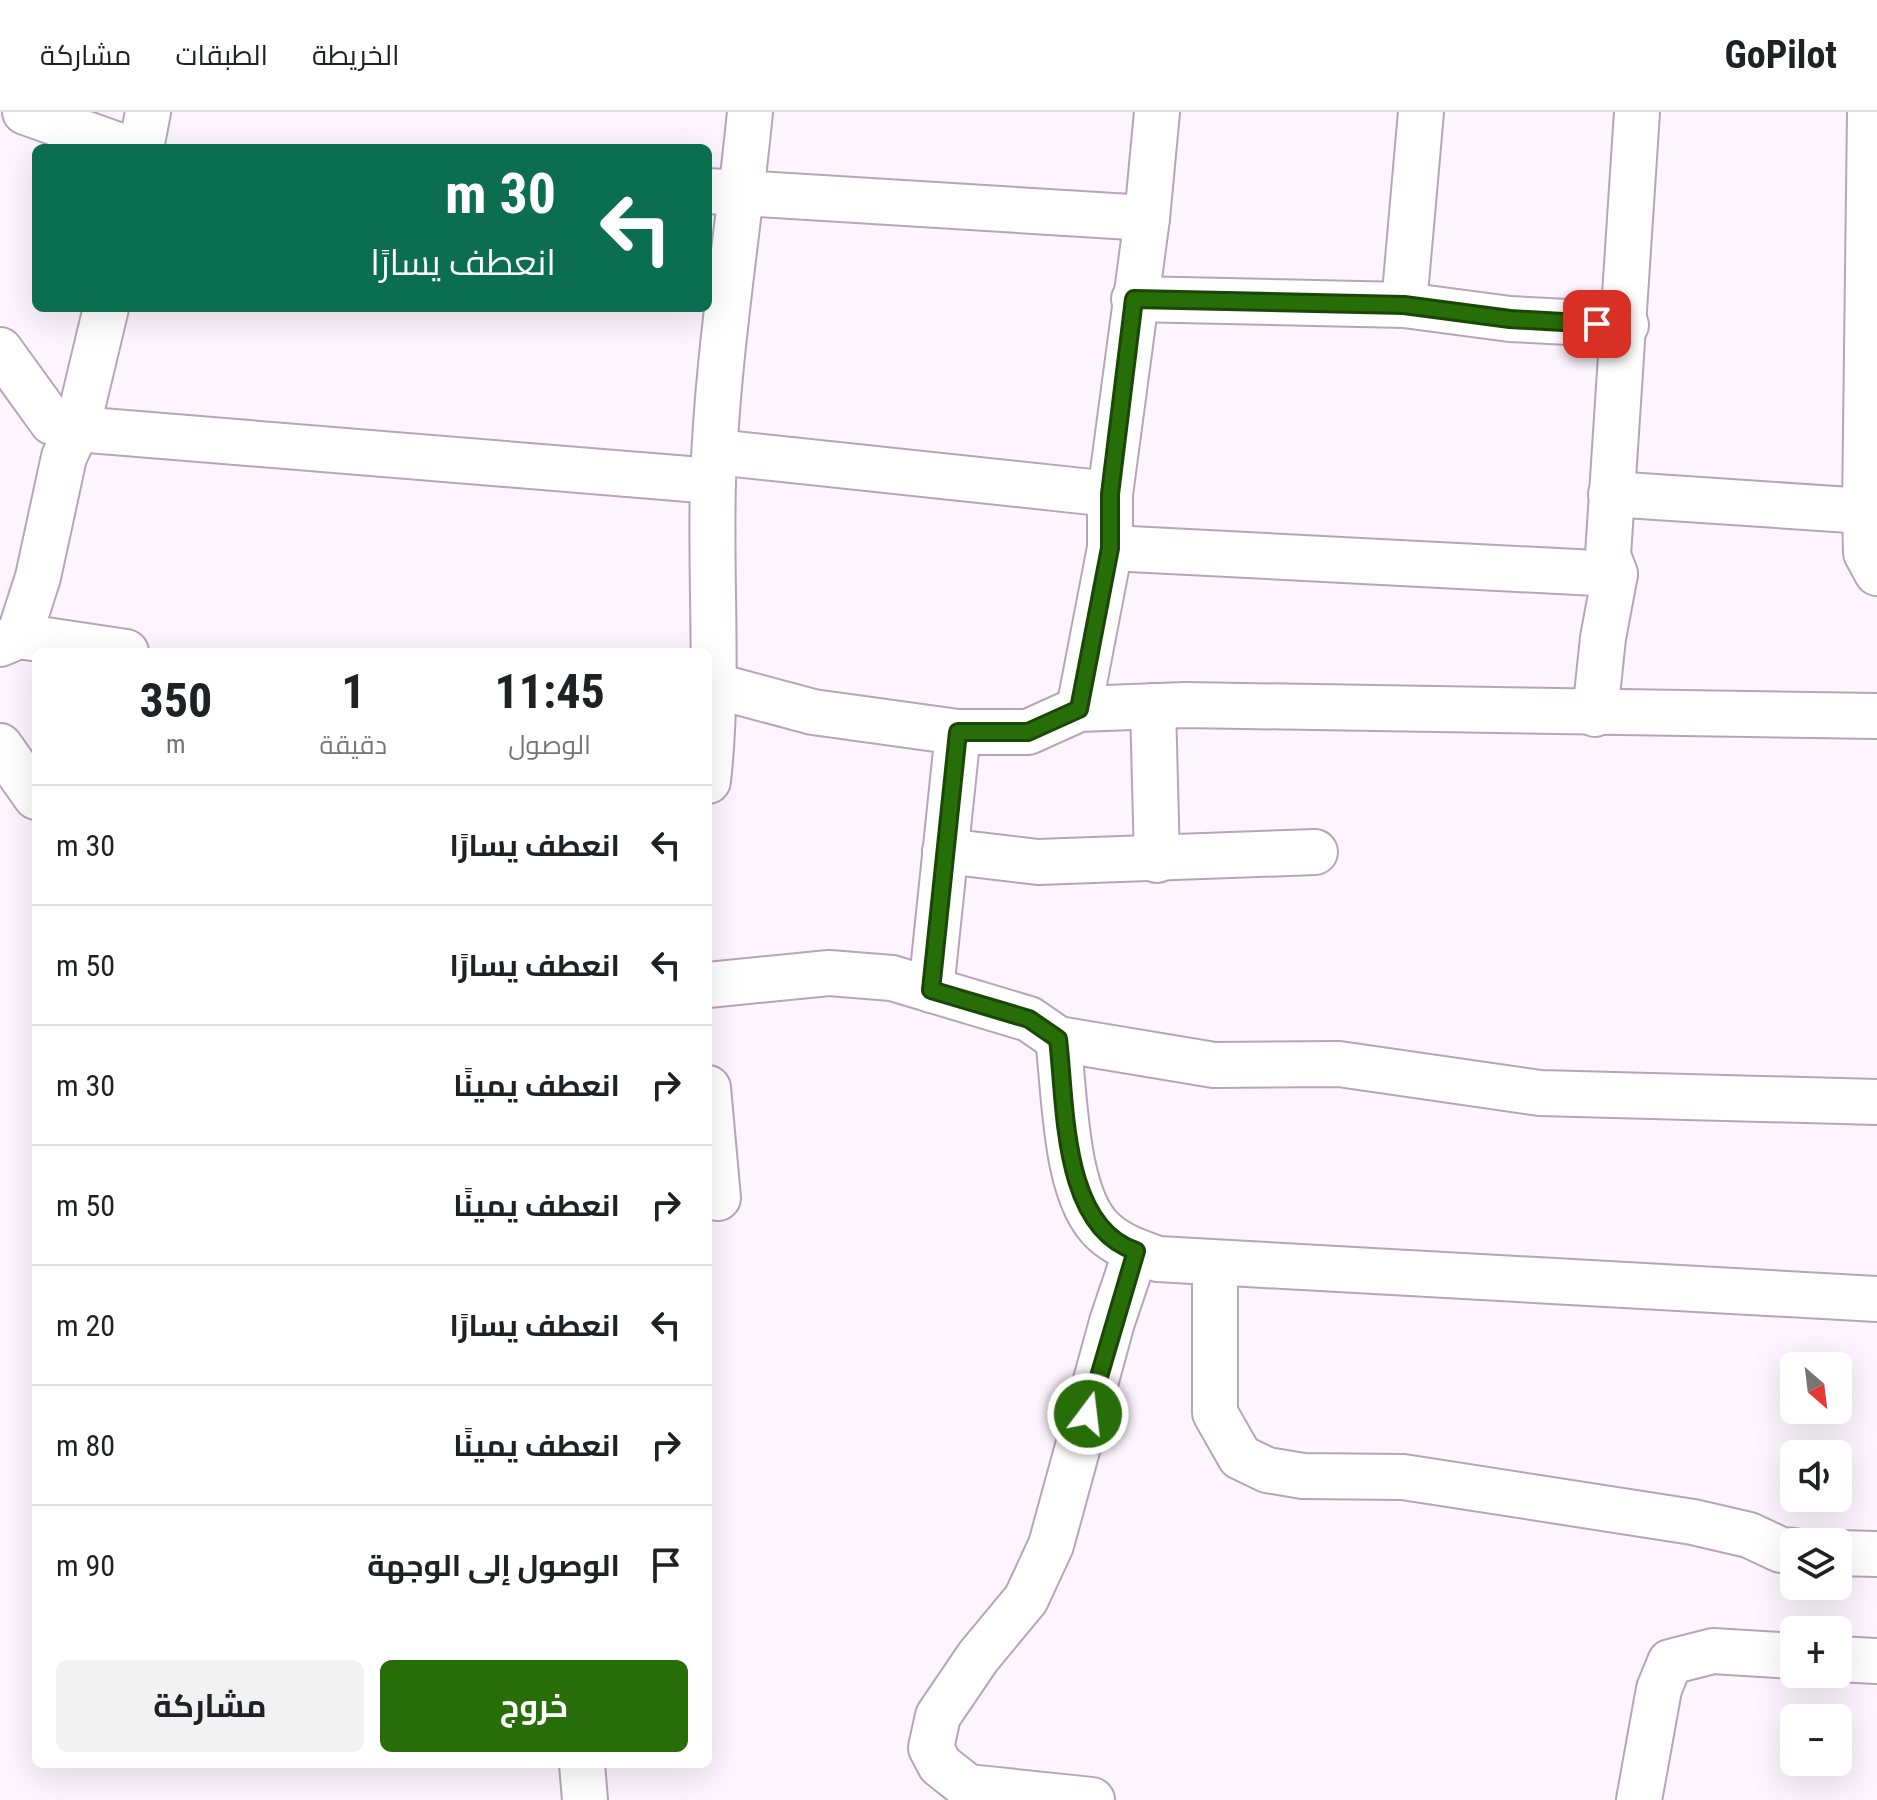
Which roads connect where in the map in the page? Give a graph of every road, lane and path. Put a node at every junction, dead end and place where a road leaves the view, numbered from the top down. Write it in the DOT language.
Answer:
graph roads {
  1 [pos="25,112"];
  2 [pos="148,112"];
  3 [pos="750,112"];
  4 [pos="1157,112"];
  5 [pos="1421,112"];
  6 [pos="1637,112"];
  7 [pos="1870,112"];
  8 [pos="115,144"];
  9 [pos="142,144"];
  10 [pos="725,192"];
  11 [pos="1147,218"];
  12 [pos="1134,299"];
  13 [pos="1404,305"];
  14 [pos="105,312"];
  15 [pos="1626,325"];
  16 [pos="0,350"];
  17 [pos="1872,366"];
  18 [pos="77,429"];
  19 [pos="714,466"];
  20 [pos="1110,494"];
  21 [pos="1611,494"];
  22 [pos="1865,511"];
  23 [pos="1110,548"];
  24 [pos="1877,573"];
  25 [pos="1615,574"];
  26 [pos="9,640"];
  27 [pos="87,648"];
  28 [pos="1153,706"];
  29 [pos="713,708"];
  30 [pos="1079,709"];
  31 [pos="1595,714"];
  32 [pos="1877,716"];
  33 [pos="958,732"];
  34 [pos="0,746"];
  35 [pos="32,791"];
  36 [pos="945,851"];
  37 [pos="1315,852"];
  38 [pos="1157,860"];
  39 [pos="712,985"];
  40 [pos="931,990"];
  41 [pos="1058,1039"];
  42 [pos="1877,1102"];
  43 [pos="712,1132"];
  44 [pos="718,1198"];
  45 [pos="1136,1251"];
  46 [pos="1215,1264"];
  47 [pos="1877,1299"];
  48 [pos="1780,1550"];
  49 [pos="1852,1553"];
  50 [pos="1877,1554"];
  51 [pos="1780,1655"];
  52 [pos="1852,1660"];
  53 [pos="1877,1661"];
  54 [pos="582,1768"];
  55 [pos="585,1800"];
  56 [pos="1092,1800"];
  57 [pos="1639,1800"];
  1 -- 8 [label="street"];
  2 -- 9 [label="street"];
  3 -- 10 [label="street"];
  4 -- 11 [label="street"];
  5 -- 13 [label="street"];
  6 -- 15 [label="street"];
  7 -- 17 [label="street"];
  10 -- 11 [label="street"];
  10 -- 19 [label="street"];
  11 -- 12 [label="street"];
  12 -- 13 [label="street"];
  12 -- 20 [label="street"];
  13 -- 15 [label="street"];
  14 -- 18 [label="street"];
  15 -- 21 [label="street"];
  16 -- 18 [label="street"];
  17 -- 22 [label="street"];
  18 -- 19 [label="street"];
  18 -- 26 [label="street"];
  19 -- 20 [label="street"];
  19 -- 29 [label="street"];
  20 -- 23 [label="street"];
  21 -- 22 [label="street"];
  21 -- 25 [label="street"];
  22 -- 24 [label="street"];
  23 -- 25 [label="street"];
  23 -- 30 [label="street"];
  25 -- 31 [label="street"];
  26 -- 27 [label="street"];
  28 -- 30 [label="street"];
  28 -- 31 [label="street"];
  28 -- 38 [label="street"];
  29 -- 33 [label="street"];
  30 -- 33 [label="street"];
  31 -- 32 [label="street"];
  33 -- 36 [label="street"];
  34 -- 35 [label="street"];
  36 -- 38 [label="street"];
  36 -- 40 [label="street"];
  37 -- 38 [label="street"];
  39 -- 40 [label="street"];
  40 -- 41 [label="street"];
  41 -- 42 [label="street"];
  41 -- 45 [label="street"];
  43 -- 44 [label="street"];
  45 -- 46 [label="street"];
  45 -- 56 [label="street"];
  46 -- 47 [label="street"];
  46 -- 48 [label="street"];
  49 -- 50 [label="street"];
  51 -- 57 [label="street"];
  52 -- 53 [label="street"];
  54 -- 55 [label="street"];
}
